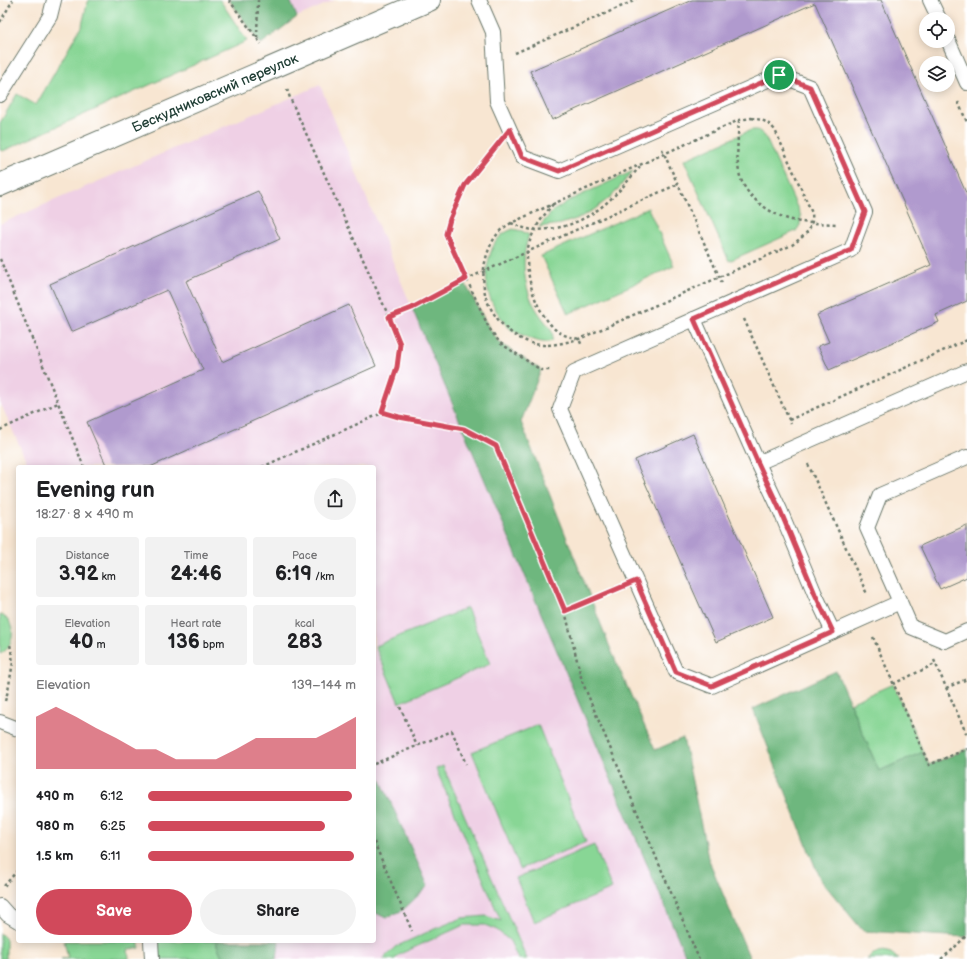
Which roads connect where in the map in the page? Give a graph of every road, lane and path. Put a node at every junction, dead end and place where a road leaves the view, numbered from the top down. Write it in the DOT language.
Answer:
graph roads {
  1 [pos="13,0"];
  2 [pos="54,0"];
  3 [pos="230,0"];
  4 [pos="258,0"];
  5 [pos="429,0"];
  6 [pos="479,0"];
  7 [pos="636,0"];
  8 [pos="930,0"];
  9 [pos="936,12"];
  10 [pos="0,22"];
  11 [pos="257,38"];
  12 [pos="262,44"];
  13 [pos="952,48"];
  14 [pos="494,62"];
  15 [pos="967,83"];
  16 [pos="287,89"];
  17 [pos="741,91"];
  18 [pos="0,95"];
  19 [pos="739,120"];
  20 [pos="510,129"];
  21 [pos="654,130"];
  22 [pos="664,154"];
  23 [pos="641,164"];
  24 [pos="678,184"];
  25 [pos="0,185"];
  26 [pos="553,204"];
  27 [pos="511,223"];
  28 [pos="812,223"];
  29 [pos="860,225"];
  30 [pos="535,230"];
  31 [pos="527,252"];
  32 [pos="0,259"];
  33 [pos="483,272"];
  34 [pos="719,277"];
  35 [pos="466,279"];
  36 [pos="731,303"];
  37 [pos="389,317"];
  38 [pos="694,319"];
  39 [pos="579,339"];
  40 [pos="967,340"];
  41 [pos="584,350"];
  42 [pos="556,369"];
  43 [pos="967,371"];
  44 [pos="58,403"];
  45 [pos="382,412"];
  46 [pos="789,420"];
  47 [pos="0,430"];
  48 [pos="967,457"];
  49 [pos="758,463"];
  50 [pos="83,465"];
  51 [pos="266,465"];
  52 [pos="636,581"];
  53 [pos="900,602"];
  54 [pos="565,611"];
  55 [pos="865,618"];
  56 [pos="921,631"];
  57 [pos="967,631"];
  58 [pos="833,632"];
  59 [pos="10,644"];
  60 [pos="936,664"];
  61 [pos="967,679"];
  62 [pos="894,684"];
  63 [pos="946,688"];
  64 [pos="3,706"];
  65 [pos="400,707"];
  66 [pos="0,722"];
  67 [pos="16,728"];
  68 [pos="967,735"];
  69 [pos="417,746"];
  70 [pos="967,748"];
  71 [pos="376,763"];
  72 [pos="466,764"];
  73 [pos="376,847"];
  74 [pos="16,872"];
  75 [pos="0,891"];
  76 [pos="0,906"];
  77 [pos="16,920"];
  78 [pos="412,931"];
  79 [pos="967,936"];
  80 [pos="151,943"];
  81 [pos="152,959"];
  82 [pos="699,959"];
  83 [pos="942,959"];
  1 -- 10 [label="path"];
  2 -- 18 [label="lane"];
  3 -- 11 [label="path"];
  4 -- 11 [label="path"];
  5 -- 25 [label="street, Бескудниковский переулок"];
  6 -- 14 [label="lane"];
  7 -- 14 [label="path"];
  8 -- 9 [label="lane"];
  11 -- 12 [label="path"];
  13 -- 15 [label="lane"];
  14 -- 20 [label="lane"];
  16 -- 37 [label="path"];
  17 -- 19 [label="path"];
  17 -- 21 [label="lane"];
  17 -- 29 [label="lane"];
  19 -- 22 [label="path"];
  19 -- 28 [label="path"];
  19 -- 28 [label="path"];
  20 -- 21 [label="lane"];
  20 -- 35 [label="path"];
  21 -- 22 [label="path"];
  22 -- 23 [label="path"];
  22 -- 24 [label="path"];
  23 -- 26 [label="path"];
  23 -- 30 [label="path"];
  24 -- 31 [label="path"];
  24 -- 34 [label="path"];
  26 -- 27 [label="path"];
  26 -- 30 [label="path"];
  27 -- 30 [label="path"];
  27 -- 33 [label="path"];
  28 -- 29 [label="path"];
  28 -- 34 [label="path"];
  29 -- 36 [label="lane"];
  30 -- 31 [label="path"];
  31 -- 33 [label="path"];
  31 -- 39 [label="path"];
  32 -- 44 [label="path"];
  33 -- 35 [label="path"];
  33 -- 39 [label="path"];
  34 -- 36 [label="path"];
  34 -- 39 [label="path"];
  35 -- 37 [label="path"];
  35 -- 42 [label="path"];
  36 -- 38 [label="lane"];
  37 -- 45 [label="path"];
  38 -- 49 [label="lane"];
  38 -- 52 [label="lane"];
  39 -- 41 [label="path"];
  40 -- 46 [label="path"];
  43 -- 49 [label="lane"];
  44 -- 47 [label="path"];
  44 -- 50 [label="path"];
  45 -- 51 [label="path"];
  45 -- 54 [label="path"];
  48 -- 53 [label="lane"];
  49 -- 58 [label="lane"];
  52 -- 54 [label="path"];
  52 -- 58 [label="lane"];
  53 -- 55 [label="lane"];
  53 -- 56 [label="lane"];
  54 -- 82 [label="path"];
  55 -- 58 [label="lane"];
  55 -- 62 [label="path"];
  56 -- 57 [label="lane"];
  56 -- 60 [label="path"];
  59 -- 64 [label="path"];
  60 -- 62 [label="path"];
  60 -- 63 [label="path"];
  61 -- 63 [label="path"];
  62 -- 70 [label="path"];
  63 -- 68 [label="path"];
  65 -- 69 [label="path"];
  66 -- 67 [label="lane"];
  69 -- 71 [label="path"];
  69 -- 72 [label="path"];
  73 -- 78 [label="path"];
  74 -- 75 [label="path"];
  76 -- 77 [label="lane"];
  79 -- 83 [label="path"];
  80 -- 81 [label="lane"];
}
